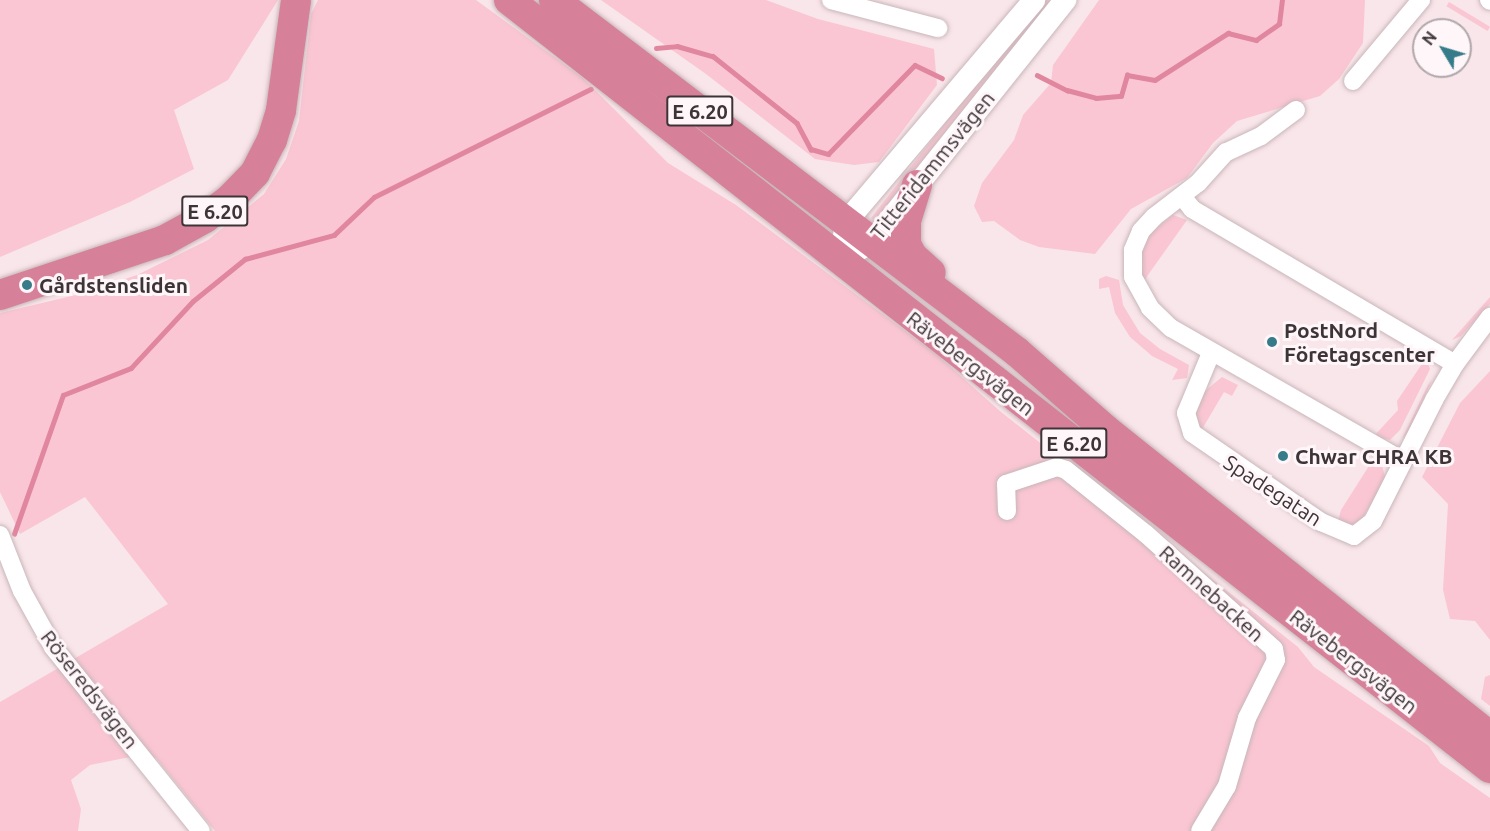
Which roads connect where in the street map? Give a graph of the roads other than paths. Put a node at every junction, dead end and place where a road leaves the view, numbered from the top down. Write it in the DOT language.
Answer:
graph roads {
  1 [pos="509,0"];
  2 [pos="554,0"];
  3 [pos="1034,0"];
  4 [pos="1065,0"];
  5 [pos="1421,0"];
  6 [pos="296,1"];
  7 [pos="841,1"];
  8 [pos="938,28"];
  9 [pos="1353,81"];
  10 [pos="1296,110"];
  11 [pos="917,185"];
  12 [pos="1182,196"];
  13 [pos="846,222"];
  14 [pos="872,242"];
  15 [pos="840,261"];
  16 [pos="0,295"];
  17 [pos="1490,317"];
  18 [pos="973,319"];
  19 [pos="1211,353"];
  20 [pos="1455,363"];
  21 [pos="1403,461"];
  22 [pos="1007,511"];
  23 [pos="0,535"];
  24 [pos="1490,737"];
  25 [pos="1490,768"];
  26 [pos="201,831"];
  27 [pos="1200,831"];
  1 -- 15 [label="highway, Rävebergsvägen / E 6.20"];
  2 -- 13 [label="highway, Rävebergsvägen / E 6.20"];
  3 -- 13 [label="street, Titteridammsvägen"];
  4 -- 11 [label="street, Titteridammsvägen"];
  5 -- 9 [label="street"];
  6 -- 16 [label="highway, E 6.20"];
  7 -- 8 [label="street"];
  10 -- 12 [label="street"];
  11 -- 14 [label="street, Titteridammsvägen"];
  11 -- 18 [label="highway"];
  12 -- 19 [label="street"];
  12 -- 20 [label="street"];
  13 -- 14 [label="highway, Rävebergsvägen / E 6.20"];
  13 -- 15 [label="street, Titteridammsvägen"];
  14 -- 15 [label="street, Titteridammsvägen"];
  14 -- 18 [label="highway, Rävebergsvägen / E 6.20"];
  15 -- 25 [label="highway, Rävebergsvägen / E 6.20"];
  17 -- 20 [label="street, Spadegatan"];
  18 -- 24 [label="highway, Rävebergsvägen / E 6.20"];
  19 -- 21 [label="street"];
  19 -- 21 [label="street, Spadegatan"];
  20 -- 21 [label="street, Spadegatan"];
  22 -- 27 [label="street, Ramnebacken"];
  23 -- 26 [label="street, Röseredsvägen"];
}
